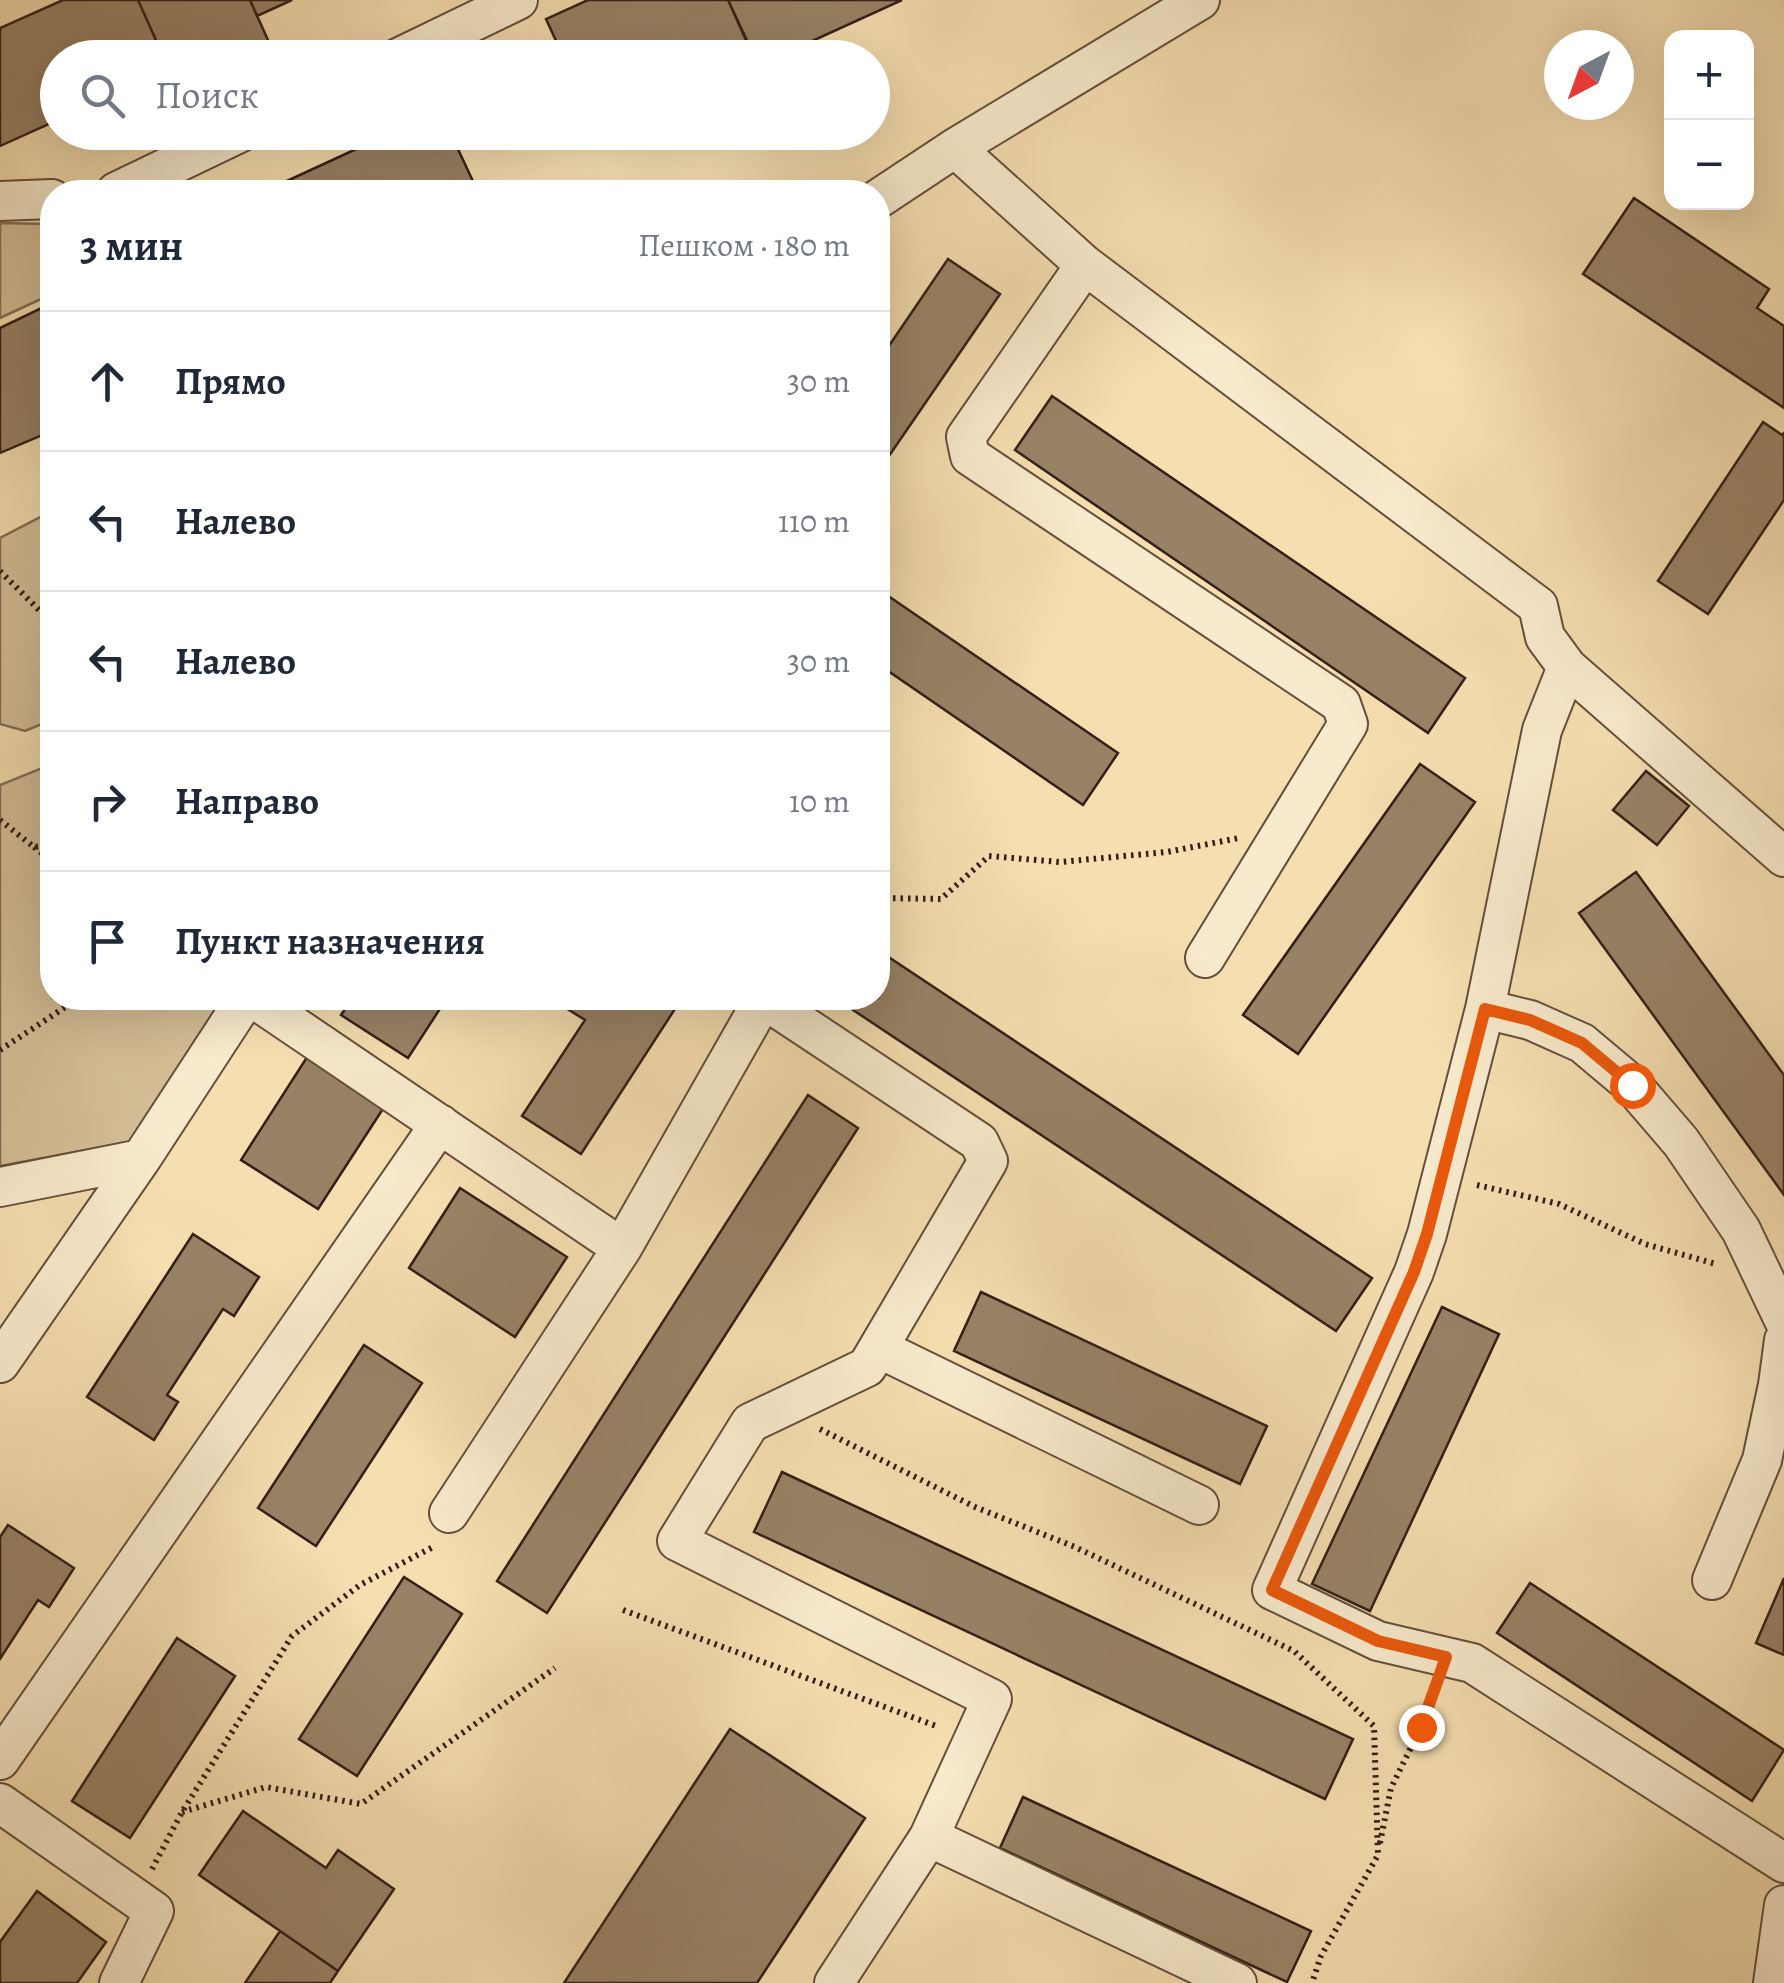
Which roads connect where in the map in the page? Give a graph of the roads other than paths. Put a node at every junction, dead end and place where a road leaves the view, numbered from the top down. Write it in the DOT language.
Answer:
graph roads {
  1 [pos="518,0"];
  2 [pos="1200,0"];
  3 [pos="1153,12"];
  4 [pos="435,40"];
  5 [pos="955,148"];
  6 [pos="204,150"];
  7 [pos="141,180"];
  8 [pos="890,190"];
  9 [pos="40,199"];
  10 [pos="0,201"];
  11 [pos="1085,265"];
  12 [pos="1567,668"];
  13 [pos="1784,857"];
  14 [pos="1205,958"];
  15 [pos="1485,1009"];
  16 [pos="241,1010"];
  17 [pos="267,1010"];
  18 [pos="755,1010"];
  19 [pos="780,1010"];
  20 [pos="440,1124"];
  21 [pos="140,1160"];
  22 [pos="0,1186"];
  23 [pos="622,1248"];
  24 [pos="1784,1320"];
  25 [pos="1784,1340"];
  26 [pos="878,1348"];
  27 [pos="0,1363"];
  28 [pos="1199,1505"];
  29 [pos="449,1513"];
  30 [pos="1712,1580"];
  31 [pos="0,1760"];
  32 [pos="0,1804"];
  33 [pos="929,1838"];
  34 [pos="1784,1863"];
  35 [pos="1784,1904"];
  36 [pos="119,1983"];
  37 [pos="834,1983"];
  38 [pos="1237,1983"];
  39 [pos="1773,1983"];
  1 -- 4 [label="street"];
  2 -- 3 [label="street"];
  3 -- 5 [label="street"];
  5 -- 8 [label="street"];
  5 -- 11 [label="street"];
  6 -- 7 [label="street"];
  9 -- 10 [label="street"];
  11 -- 12 [label="street"];
  11 -- 14 [label="street"];
  12 -- 13 [label="street"];
  12 -- 15 [label="street"];
  15 -- 24 [label="street"];
  15 -- 34 [label="street"];
  16 -- 21 [label="street"];
  17 -- 20 [label="street"];
  18 -- 23 [label="street"];
  19 -- 26 [label="street"];
  20 -- 23 [label="street"];
  20 -- 31 [label="street"];
  21 -- 22 [label="street"];
  21 -- 27 [label="street"];
  23 -- 29 [label="street"];
  25 -- 30 [label="street"];
  26 -- 28 [label="street"];
  26 -- 33 [label="street"];
  32 -- 36 [label="street"];
  33 -- 37 [label="street"];
  33 -- 38 [label="street"];
  35 -- 39 [label="street"];
}
